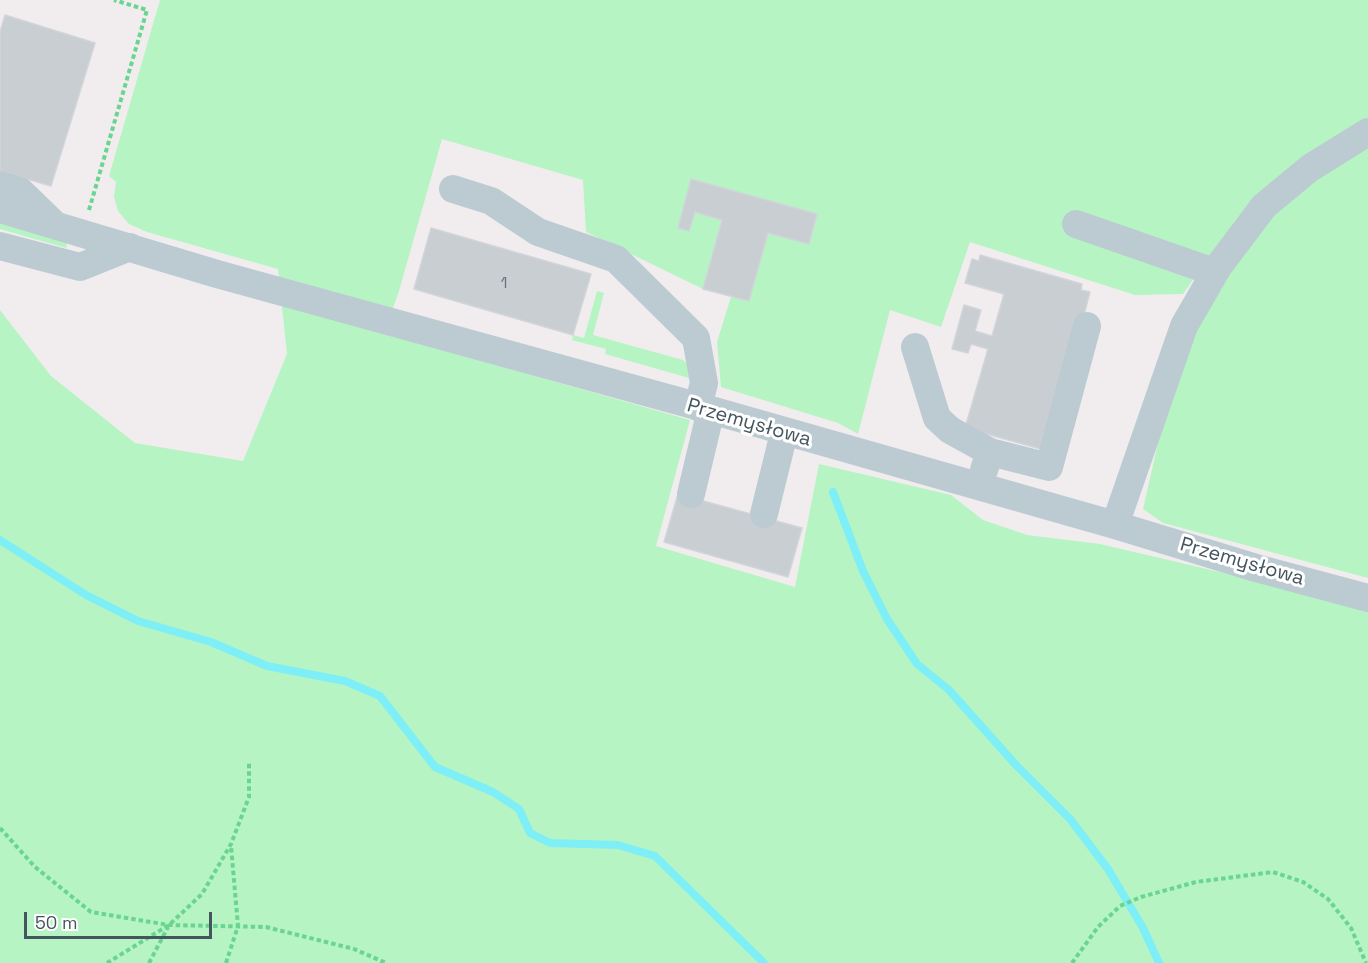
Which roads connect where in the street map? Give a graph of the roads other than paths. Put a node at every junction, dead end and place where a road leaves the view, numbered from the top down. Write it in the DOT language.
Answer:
graph roads {
  1 [pos="1368,132"];
  2 [pos="0,185"];
  3 [pos="453,189"];
  4 [pos="0,209"];
  5 [pos="1077,224"];
  6 [pos="55,226"];
  7 [pos="0,246"];
  8 [pos="130,247"];
  9 [pos="1214,272"];
  10 [pos="1087,326"];
  11 [pos="915,347"];
  12 [pos="704,409"];
  13 [pos="784,433"];
  14 [pos="990,452"];
  15 [pos="979,488"];
  16 [pos="691,494"];
  17 [pos="764,514"];
  18 [pos="1115,525"];
  19 [pos="1368,598"];
  1 -- 9 [label="lane"];
  2 -- 6 [label="lane"];
  3 -- 12 [label="lane"];
  4 -- 6 [label="lane, Przemysłowa"];
  5 -- 9 [label="lane"];
  6 -- 8 [label="lane, Przemysłowa"];
  7 -- 8 [label="lane"];
  8 -- 12 [label="lane, Przemysłowa"];
  9 -- 18 [label="lane"];
  10 -- 14 [label="lane"];
  11 -- 14 [label="lane"];
  12 -- 13 [label="lane, Przemysłowa"];
  12 -- 16 [label="lane"];
  13 -- 15 [label="lane, Przemysłowa"];
  13 -- 17 [label="lane"];
  14 -- 15 [label="lane"];
  15 -- 18 [label="lane, Przemysłowa"];
  18 -- 19 [label="lane, Przemysłowa"];
}
